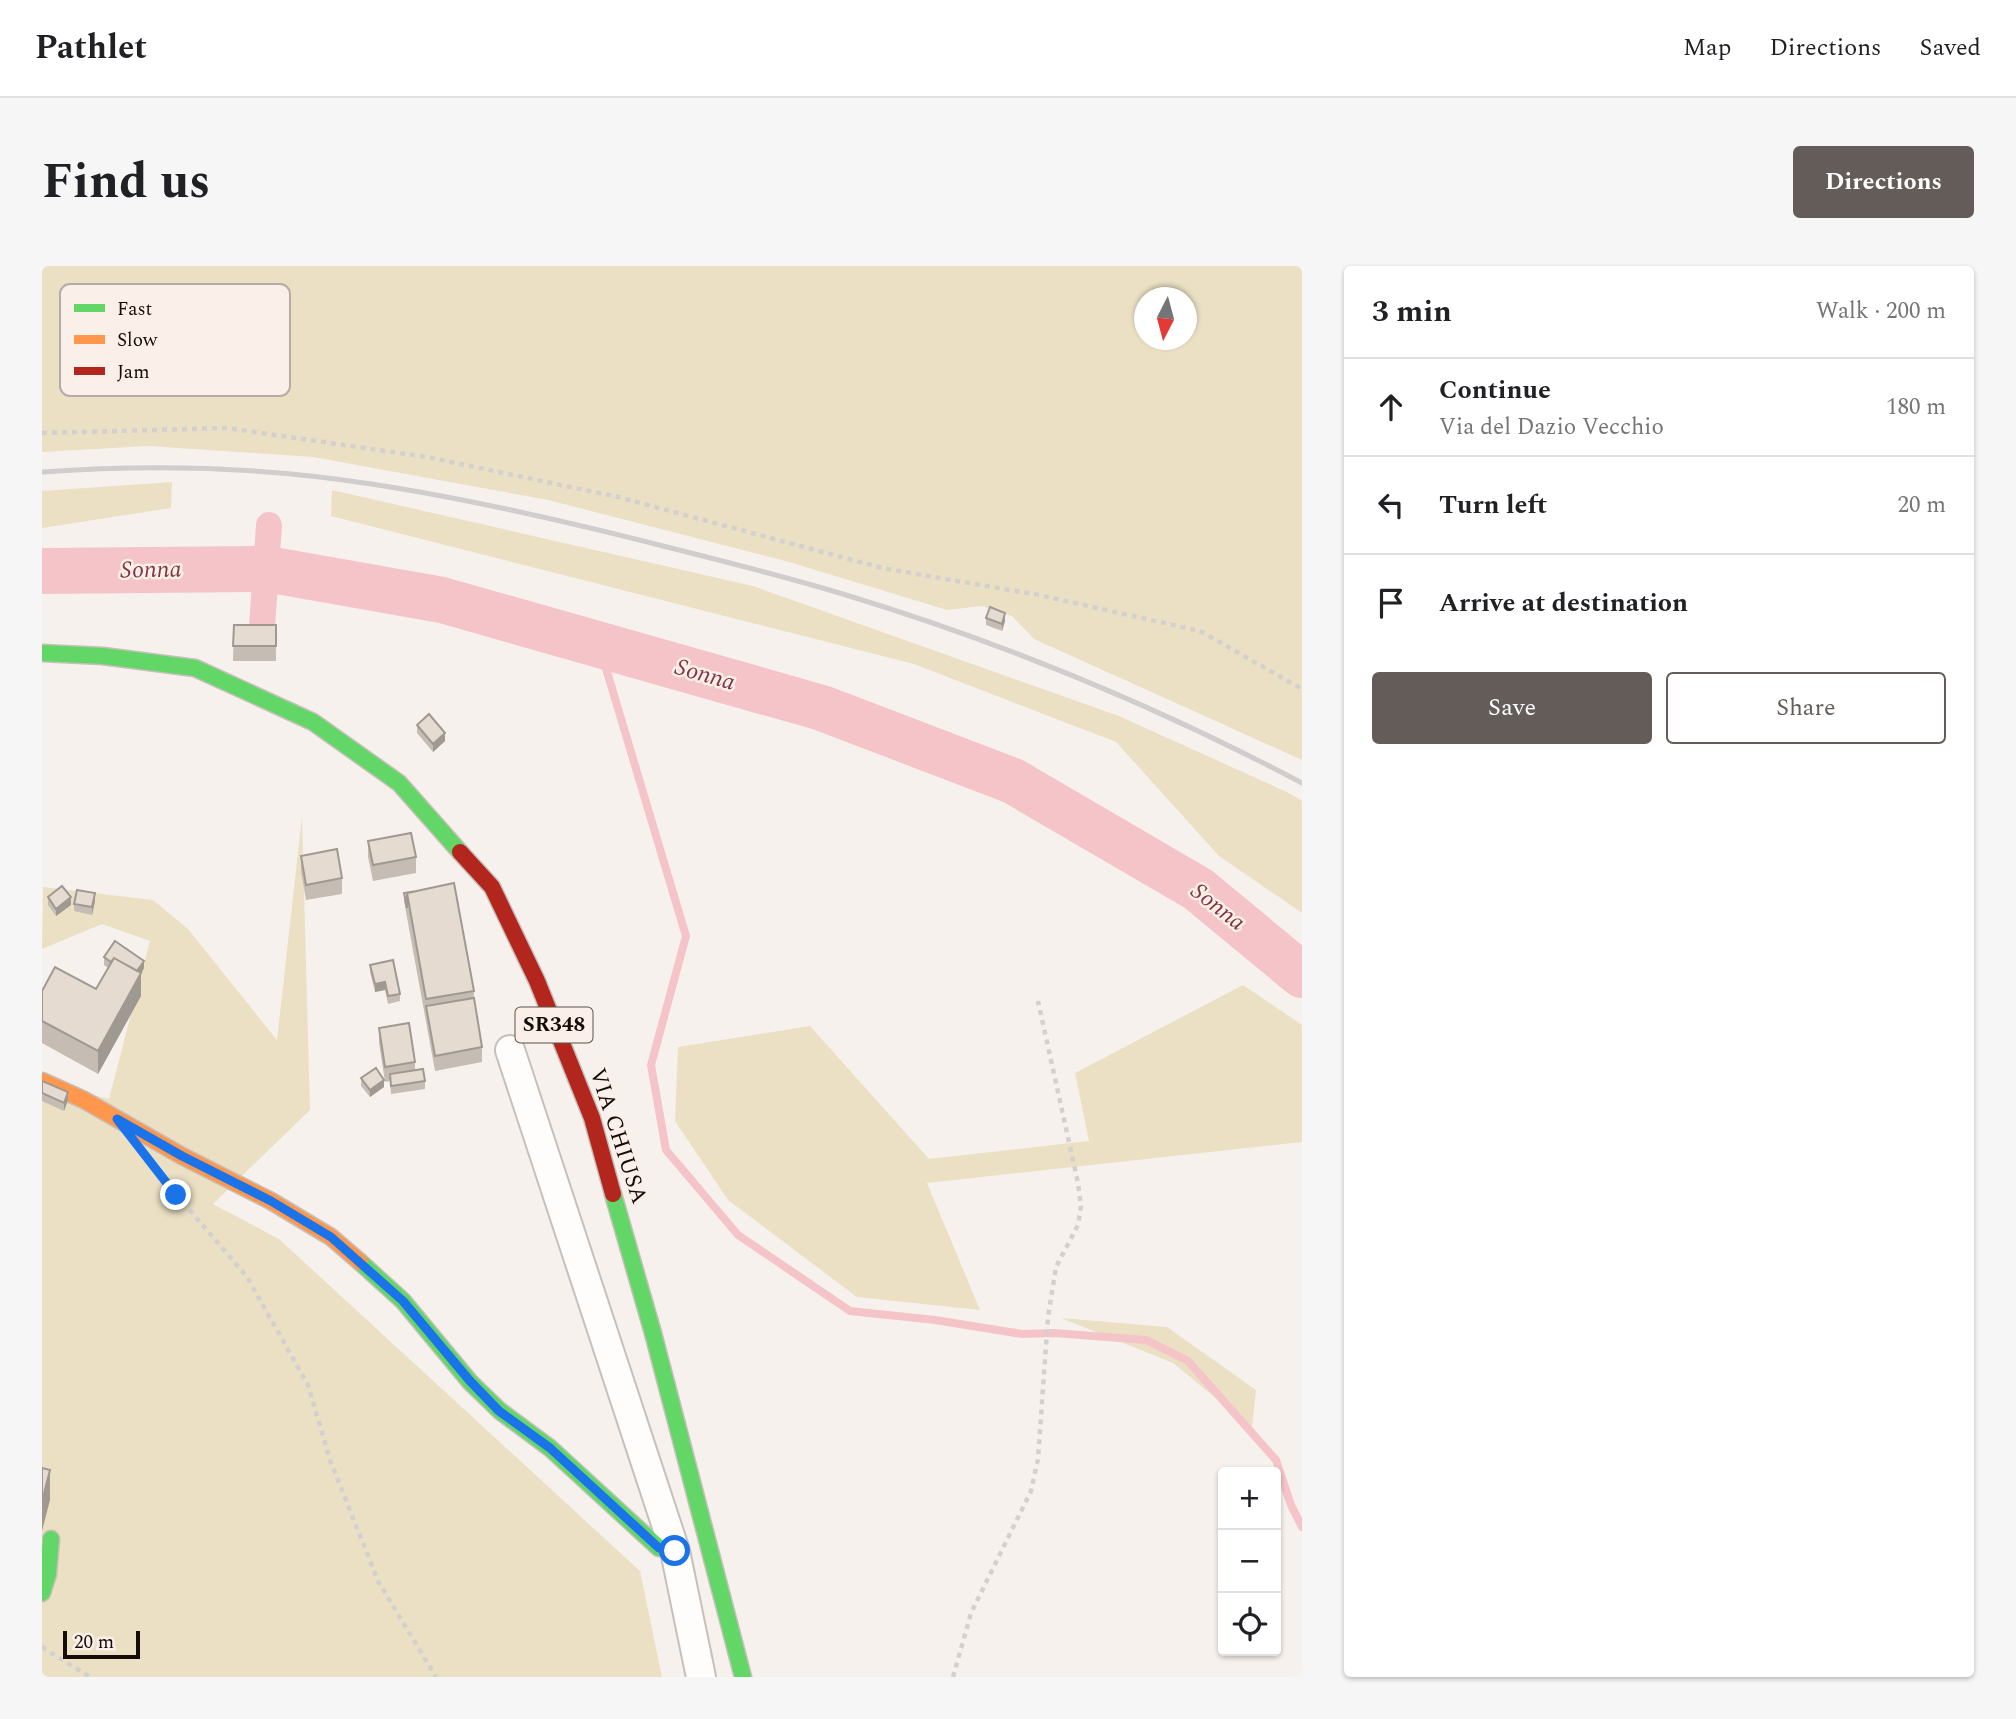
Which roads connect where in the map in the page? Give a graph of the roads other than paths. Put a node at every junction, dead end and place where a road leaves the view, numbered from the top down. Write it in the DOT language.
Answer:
graph roads {
  1 [pos="42,653"];
  2 [pos="510,1050"];
  3 [pos="42,1081"];
  4 [pos="51,1539"];
  5 [pos="675,1551"];
  6 [pos="42,1593"];
  7 [pos="701,1677"];
  8 [pos="743,1677"];
  1 -- 8 [label="main road, VIA CHIUSA / SR348"];
  2 -- 5 [label="street"];
  3 -- 5 [label="main road"];
  4 -- 6 [label="main road"];
  5 -- 7 [label="street"];
}
